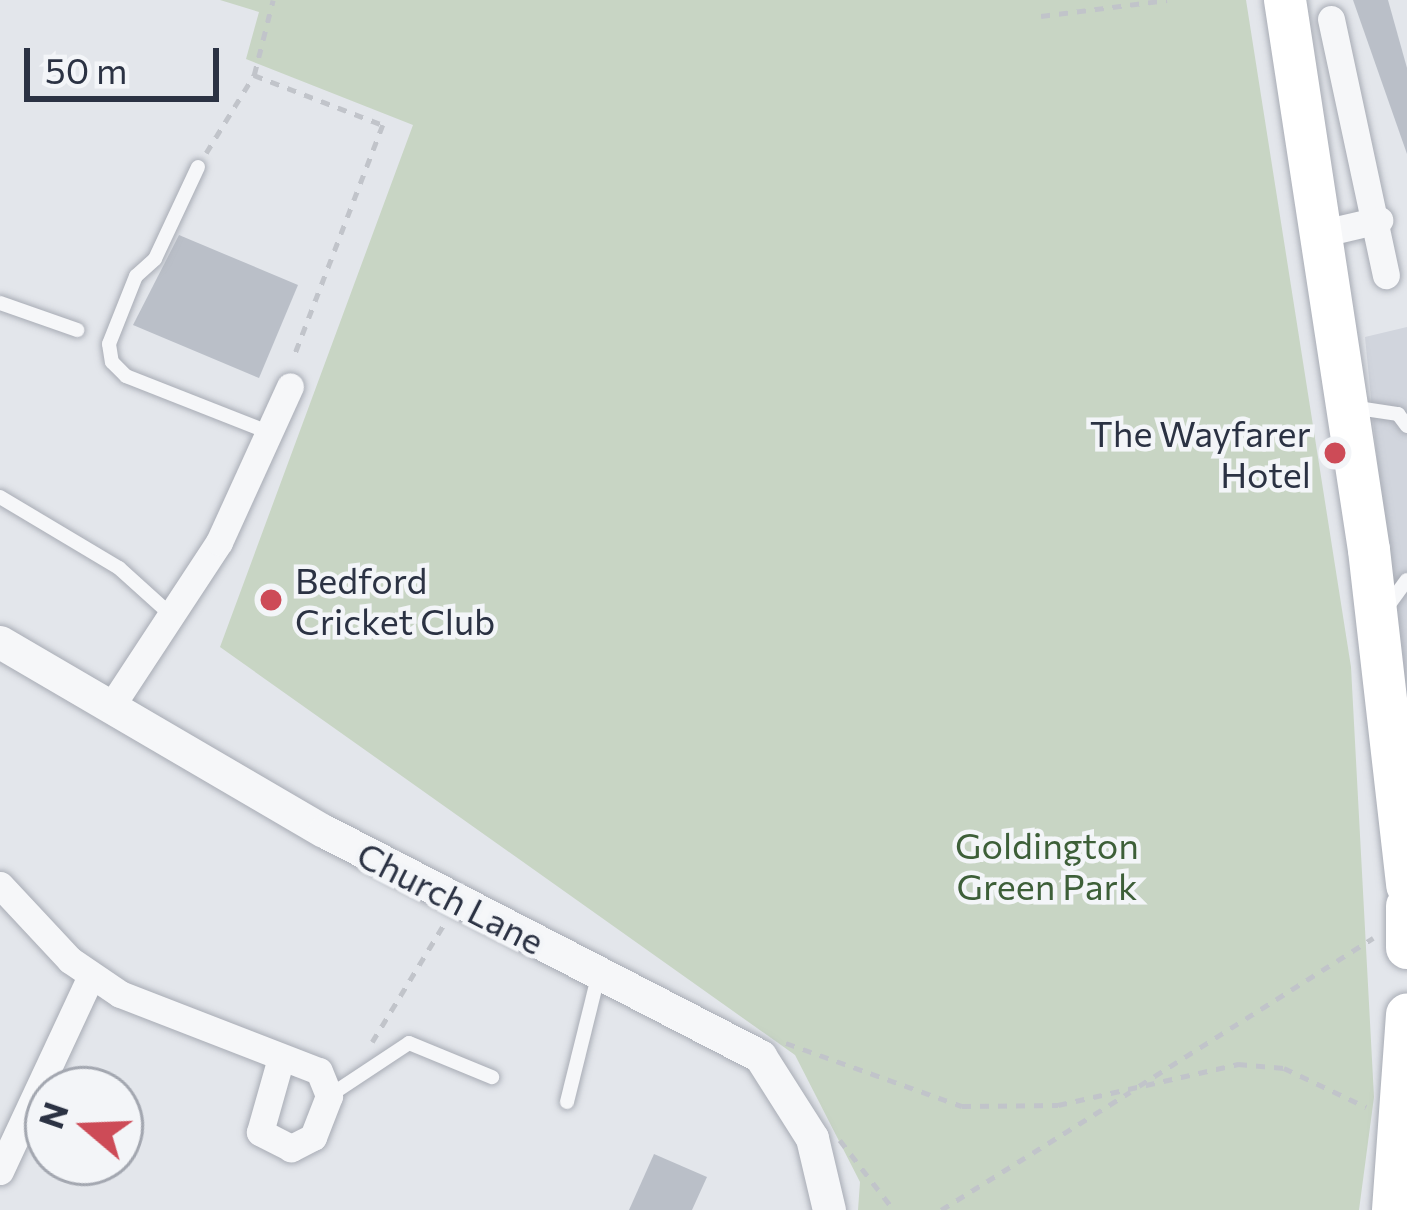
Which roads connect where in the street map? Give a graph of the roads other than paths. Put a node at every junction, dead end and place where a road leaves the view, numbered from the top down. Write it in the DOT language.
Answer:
graph roads {
  1 [pos="1285,0"];
  2 [pos="1331,19"];
  3 [pos="1353,89"];
  4 [pos="1297,100"];
  5 [pos="198,167"];
  6 [pos="1378,220"];
  7 [pos="1319,233"];
  8 [pos="1386,275"];
  9 [pos="0,303"];
  10 [pos="77,330"];
  11 [pos="290,386"];
  12 [pos="1346,406"];
  13 [pos="1407,426"];
  14 [pos="271,433"];
  15 [pos="0,497"];
  16 [pos="1407,580"];
  17 [pos="171,615"];
  18 [pos="1378,620"];
  19 [pos="0,642"];
  20 [pos="112,706"];
  21 [pos="1399,730"];
  22 [pos="0,885"];
  23 [pos="1407,886"];
  24 [pos="1407,906"];
  25 [pos="1407,916"];
  26 [pos="1407,948"];
  27 [pos="599,974"];
  28 [pos="91,976"];
  29 [pos="1407,1013"];
  30 [pos="281,1058"];
  31 [pos="492,1077"];
  32 [pos="329,1089"];
  33 [pos="567,1102"];
  34 [pos="0,1171"];
  35 [pos="829,1210"];
  36 [pos="1393,1210"];
  1 -- 4 [label="main road"];
  2 -- 3 [label="street"];
  3 -- 4 [label="street"];
  3 -- 6 [label="street"];
  4 -- 7 [label="main road"];
  5 -- 14 [label="lane"];
  6 -- 7 [label="street"];
  6 -- 8 [label="street"];
  7 -- 12 [label="main road"];
  9 -- 10 [label="lane"];
  11 -- 14 [label="street"];
  12 -- 13 [label="lane"];
  12 -- 18 [label="main road"];
  14 -- 17 [label="street"];
  15 -- 17 [label="lane"];
  16 -- 18 [label="lane"];
  17 -- 20 [label="street"];
  18 -- 21 [label="main road"];
  19 -- 20 [label="street, Church Lane"];
  20 -- 27 [label="street, Church Lane"];
  21 -- 23 [label="main road"];
  22 -- 28 [label="street"];
  24 -- 25 [label="main road"];
  25 -- 26 [label="main road"];
  27 -- 33 [label="lane"];
  27 -- 35 [label="street, Church Lane"];
  28 -- 30 [label="street"];
  28 -- 34 [label="street"];
  29 -- 36 [label="main road"];
  30 -- 32 [label="street"];
  30 -- 32 [label="street"];
  31 -- 32 [label="lane"];
}
